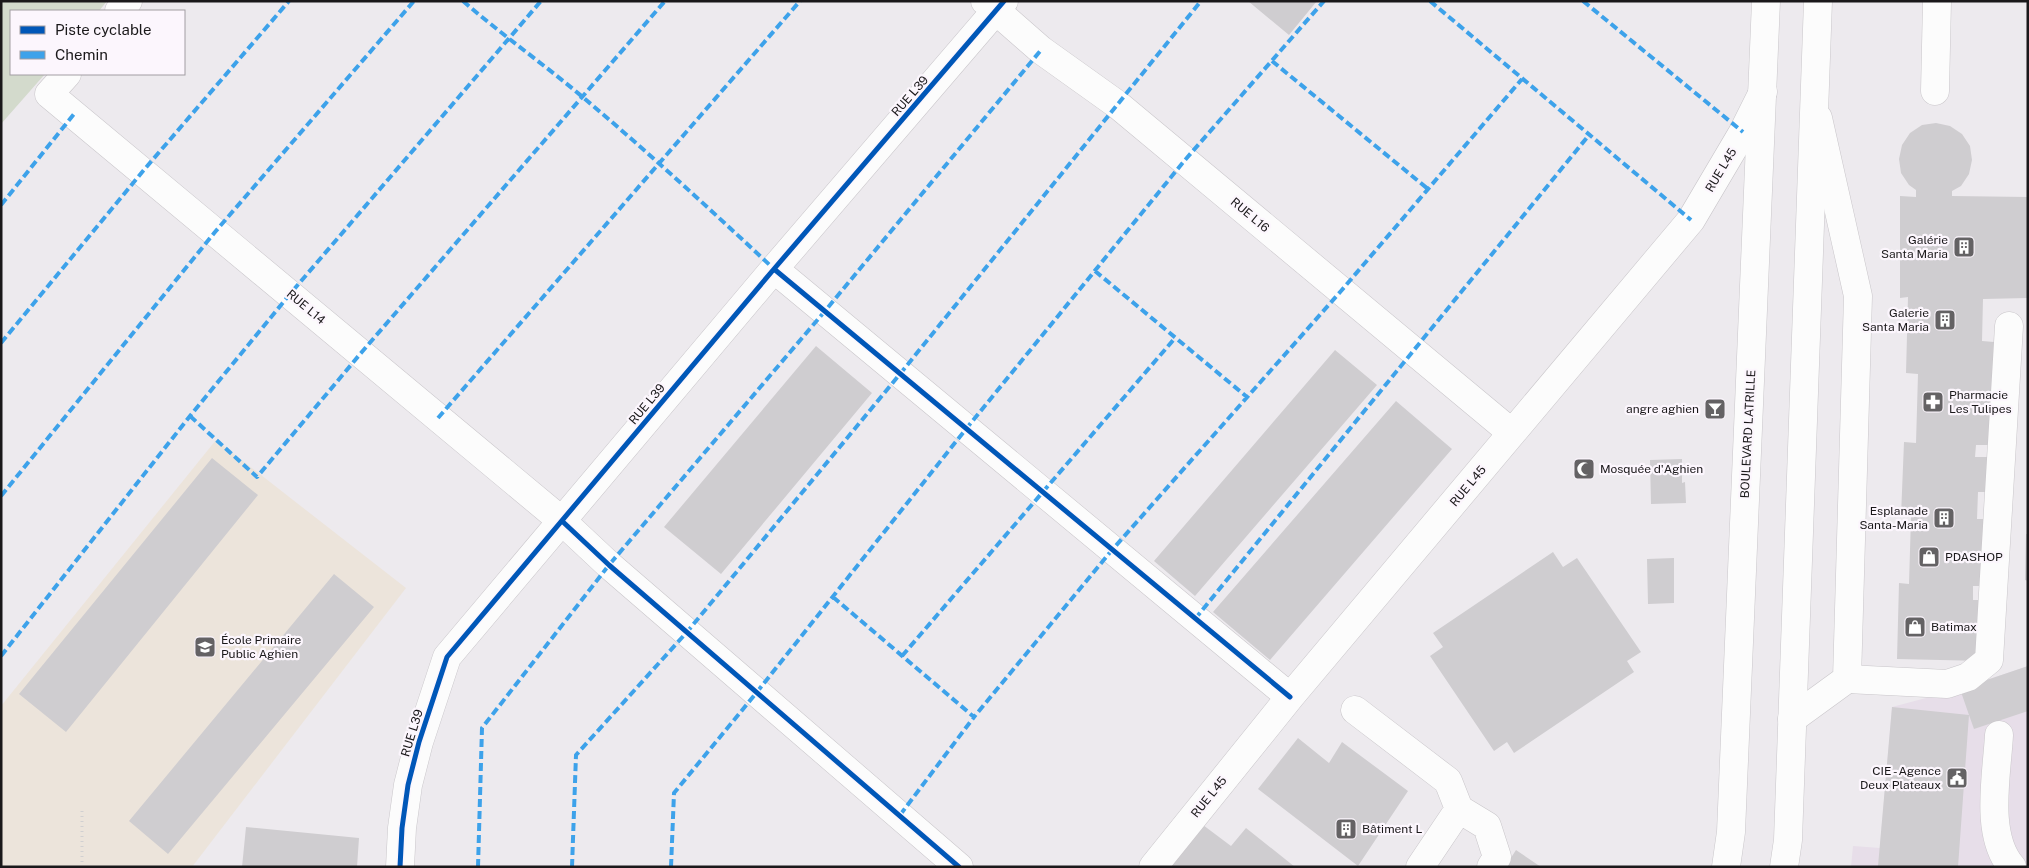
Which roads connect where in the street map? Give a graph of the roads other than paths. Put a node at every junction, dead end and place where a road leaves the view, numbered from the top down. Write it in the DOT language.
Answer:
graph roads {
  1 [pos="1766,1"];
  2 [pos="1818,1"];
  3 [pos="1937,1"];
  4 [pos="995,4"];
  5 [pos="58,84"];
  6 [pos="1935,90"];
  7 [pos="1764,92"];
  8 [pos="1814,102"];
  9 [pos="774,269"];
  10 [pos="2009,326"];
  11 [pos="1512,433"];
  12 [pos="562,521"];
  13 [pos="1847,679"];
  14 [pos="1290,697"];
  15 [pos="1355,710"];
  16 [pos="1792,719"];
  17 [pos="1999,735"];
  18 [pos="1459,809"];
  19 [pos="400,867"];
  20 [pos="959,867"];
  21 [pos="1153,867"];
  22 [pos="1420,867"];
  23 [pos="1491,867"];
  24 [pos="1726,867"];
  25 [pos="1784,867"];
  26 [pos="2012,867"];
  1 -- 7 [label="street, BOULEVARD LATRILLE"];
  2 -- 8 [label="street"];
  3 -- 6 [label="street"];
  4 -- 9 [label="street, RUE L39"];
  4 -- 11 [label="street, RUE L16"];
  5 -- 12 [label="street, RUE L14"];
  7 -- 11 [label="street, RUE L45"];
  7 -- 24 [label="street, BOULEVARD LATRILLE"];
  8 -- 13 [label="street"];
  8 -- 16 [label="street"];
  9 -- 12 [label="street, RUE L39"];
  9 -- 14 [label="street"];
  10 -- 13 [label="street"];
  11 -- 14 [label="street, RUE L45"];
  12 -- 19 [label="street, RUE L39"];
  12 -- 20 [label="street, RUE L14"];
  13 -- 16 [label="street"];
  14 -- 21 [label="street, RUE L45"];
  15 -- 18 [label="street"];
  16 -- 25 [label="street"];
  17 -- 26 [label="street"];
  18 -- 22 [label="street"];
  18 -- 23 [label="street"];
}
